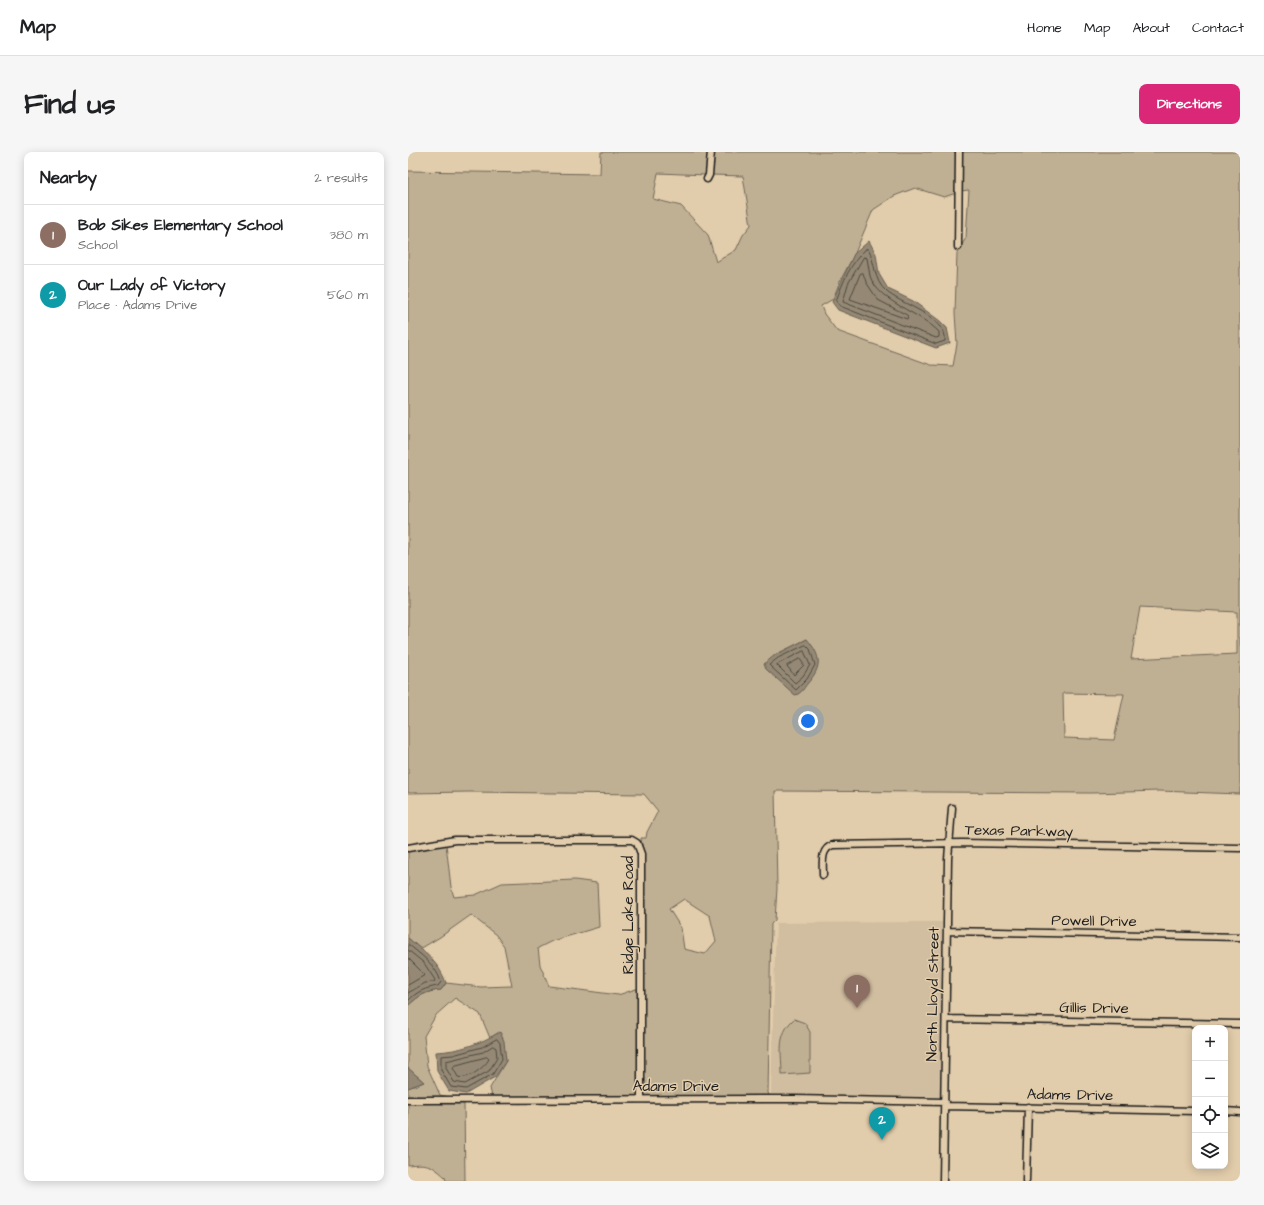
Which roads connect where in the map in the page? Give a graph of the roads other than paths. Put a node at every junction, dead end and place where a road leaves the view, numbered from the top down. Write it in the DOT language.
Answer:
graph roads {
  1 [pos="710,152"];
  2 [pos="959,152"];
  3 [pos="707,179"];
  4 [pos="958,247"];
  5 [pos="952,808"];
  6 [pos="950,844"];
  7 [pos="408,848"];
  8 [pos="1240,848"];
  9 [pos="823,875"];
  10 [pos="947,931"];
  11 [pos="1240,937"];
  12 [pos="946,1019"];
  13 [pos="1240,1024"];
  14 [pos="641,1099"];
  15 [pos="408,1100"];
  16 [pos="945,1104"];
  17 [pos="1028,1108"];
  18 [pos="1192,1111"];
  19 [pos="1228,1111"];
  20 [pos="1240,1112"];
  21 [pos="943,1181"];
  22 [pos="1026,1181"];
  1 -- 3 [label="street"];
  2 -- 4 [label="street"];
  5 -- 6 [label="street, North Lloyd Street"];
  6 -- 8 [label="street, Texas Parkway"];
  6 -- 9 [label="street, Texas Parkway"];
  6 -- 10 [label="street, North Lloyd Street"];
  7 -- 14 [label="street, Ridge Lake Road"];
  10 -- 11 [label="street, Powell Drive"];
  10 -- 12 [label="street, North Lloyd Street"];
  12 -- 13 [label="street, Gillis Drive"];
  12 -- 16 [label="street, North Lloyd Street"];
  14 -- 15 [label="street, Adams Drive"];
  14 -- 16 [label="street, Adams Drive"];
  16 -- 17 [label="street, Adams Drive"];
  16 -- 21 [label="street, North Lloyd Street"];
  17 -- 18 [label="street, Adams Drive"];
  17 -- 22 [label="street"];
  19 -- 20 [label="street"];
}
